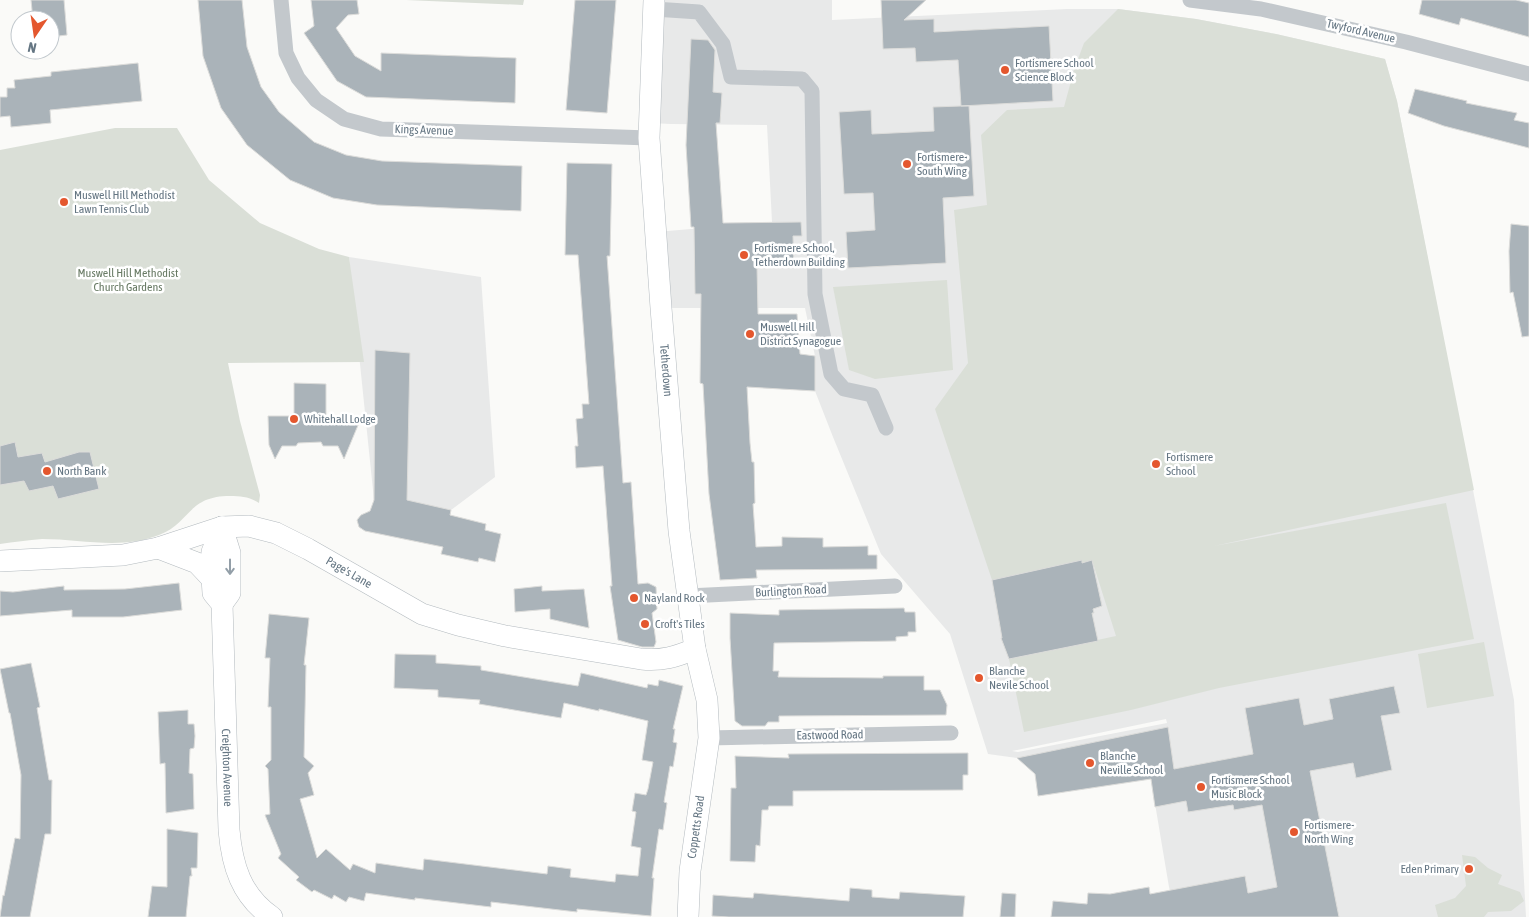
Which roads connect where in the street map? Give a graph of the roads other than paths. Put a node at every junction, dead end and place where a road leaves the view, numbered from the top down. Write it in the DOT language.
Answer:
graph roads {
  1 [pos="281,0"];
  2 [pos="1190,0"];
  3 [pos="654,5"];
  4 [pos="1529,74"];
  5 [pos="649,138"];
  6 [pos="886,428"];
  7 [pos="222,527"];
  8 [pos="158,548"];
  9 [pos="0,561"];
  10 [pos="212,580"];
  11 [pos="895,586"];
  12 [pos="688,596"];
  13 [pos="222,604"];
  14 [pos="695,649"];
  15 [pos="951,732"];
  16 [pos="709,738"];
  17 [pos="272,917"];
  18 [pos="688,917"];
  1 -- 5 [label="street, Kings Avenue"];
  2 -- 4 [label="street, Twyford Avenue"];
  3 -- 5 [label="street, Tetherdown"];
  3 -- 6 [label="street"];
  5 -- 12 [label="street, Tetherdown"];
  7 -- 8 [label="street, Page's Lane"];
  7 -- 10 [label="street, Creighton Avenue"];
  7 -- 13 [label="street, Creighton Avenue, one-way"];
  7 -- 14 [label="street, Page's Lane"];
  8 -- 9 [label="street, Page's Lane"];
  8 -- 10 [label="street"];
  10 -- 13 [label="street, Creighton Avenue"];
  11 -- 12 [label="street, Burlington Road"];
  12 -- 14 [label="street, Tetherdown"];
  13 -- 17 [label="street, Creighton Avenue"];
  14 -- 16 [label="street, Tetherdown"];
  15 -- 16 [label="street, Eastwood Road"];
  16 -- 18 [label="street, Coppetts Road"];
}
